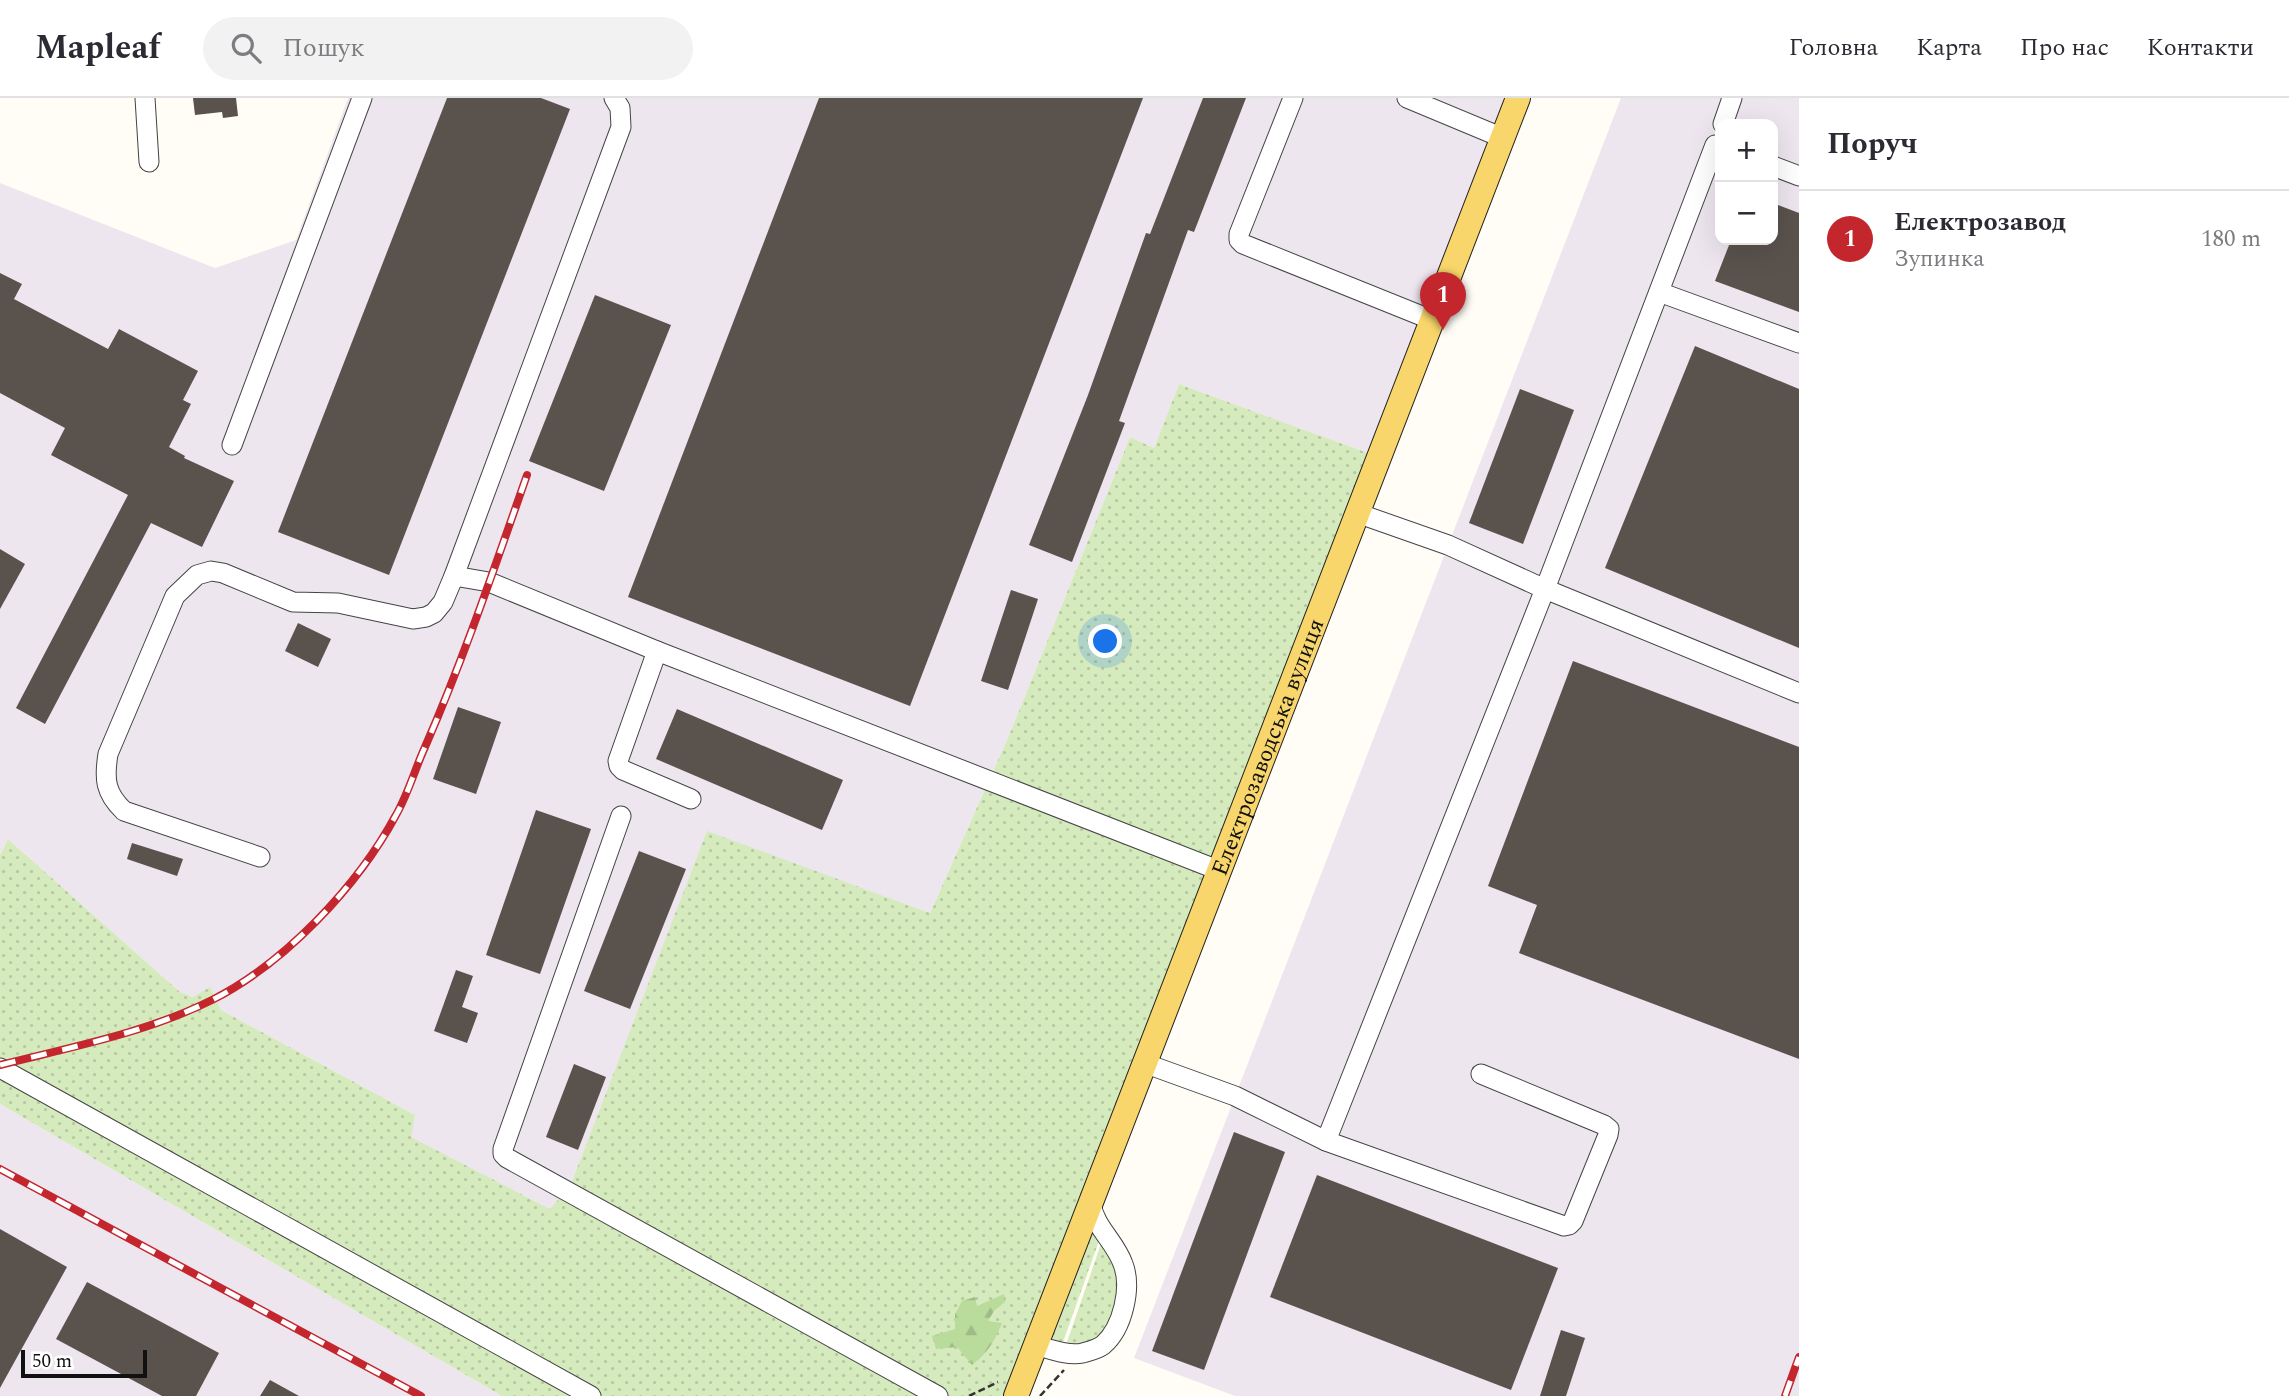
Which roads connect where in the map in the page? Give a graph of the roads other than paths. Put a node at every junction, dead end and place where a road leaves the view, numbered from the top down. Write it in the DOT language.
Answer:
graph roads {
  1 [pos="145,98"];
  2 [pos="362,98"];
  3 [pos="614,98"];
  4 [pos="1293,98"];
  5 [pos="1407,98"];
  6 [pos="1518,98"];
  7 [pos="1731,98"];
  8 [pos="1725,119"];
  9 [pos="1503,138"];
  10 [pos="1715,151"];
  11 [pos="149,162"];
  12 [pos="1778,168"];
  13 [pos="1799,176"];
  14 [pos="1659,292"];
  15 [pos="1432,320"];
  16 [pos="1799,343"];
  17 [pos="232,445"];
  18 [pos="1357,513"];
  19 [pos="454,576"];
  20 [pos="1545,589"];
  21 [pos="657,651"];
  22 [pos="1799,693"];
  23 [pos="691,799"];
  24 [pos="621,816"];
  25 [pos="260,857"];
  26 [pos="1219,870"];
  27 [pos="1144,1063"];
  28 [pos="0,1069"];
  29 [pos="1481,1074"];
  30 [pos="1326,1141"];
  31 [pos="1090,1203"];
  32 [pos="1035,1345"];
  33 [pos="1007,1389"];
  34 [pos="591,1396"];
  35 [pos="938,1396"];
  1 -- 11 [label="street"];
  2 -- 17 [label="street"];
  3 -- 19 [label="street"];
  4 -- 15 [label="street"];
  5 -- 9 [label="street"];
  6 -- 9 [label="main road, Електрозаводська вулиця"];
  7 -- 8 [label="street"];
  9 -- 15 [label="main road, Електрозаводська вулиця"];
  10 -- 14 [label="street"];
  12 -- 13 [label="street"];
  14 -- 16 [label="street"];
  14 -- 20 [label="street"];
  15 -- 18 [label="main road, Електрозаводська вулиця"];
  18 -- 20 [label="street"];
  18 -- 26 [label="main road, Електрозаводська вулиця"];
  19 -- 21 [label="street"];
  19 -- 25 [label="street"];
  20 -- 22 [label="street"];
  20 -- 30 [label="street"];
  21 -- 23 [label="street"];
  21 -- 26 [label="street"];
  24 -- 35 [label="street"];
  26 -- 27 [label="main road, Електрозаводська вулиця"];
  27 -- 30 [label="street"];
  27 -- 31 [label="main road, Електрозаводська вулиця"];
  28 -- 34 [label="street"];
  29 -- 30 [label="street"];
  31 -- 32 [label="main road, Електрозаводська вулиця"];
  31 -- 32 [label="street"];
  32 -- 33 [label="main road, Електрозаводська вулиця"];
}
